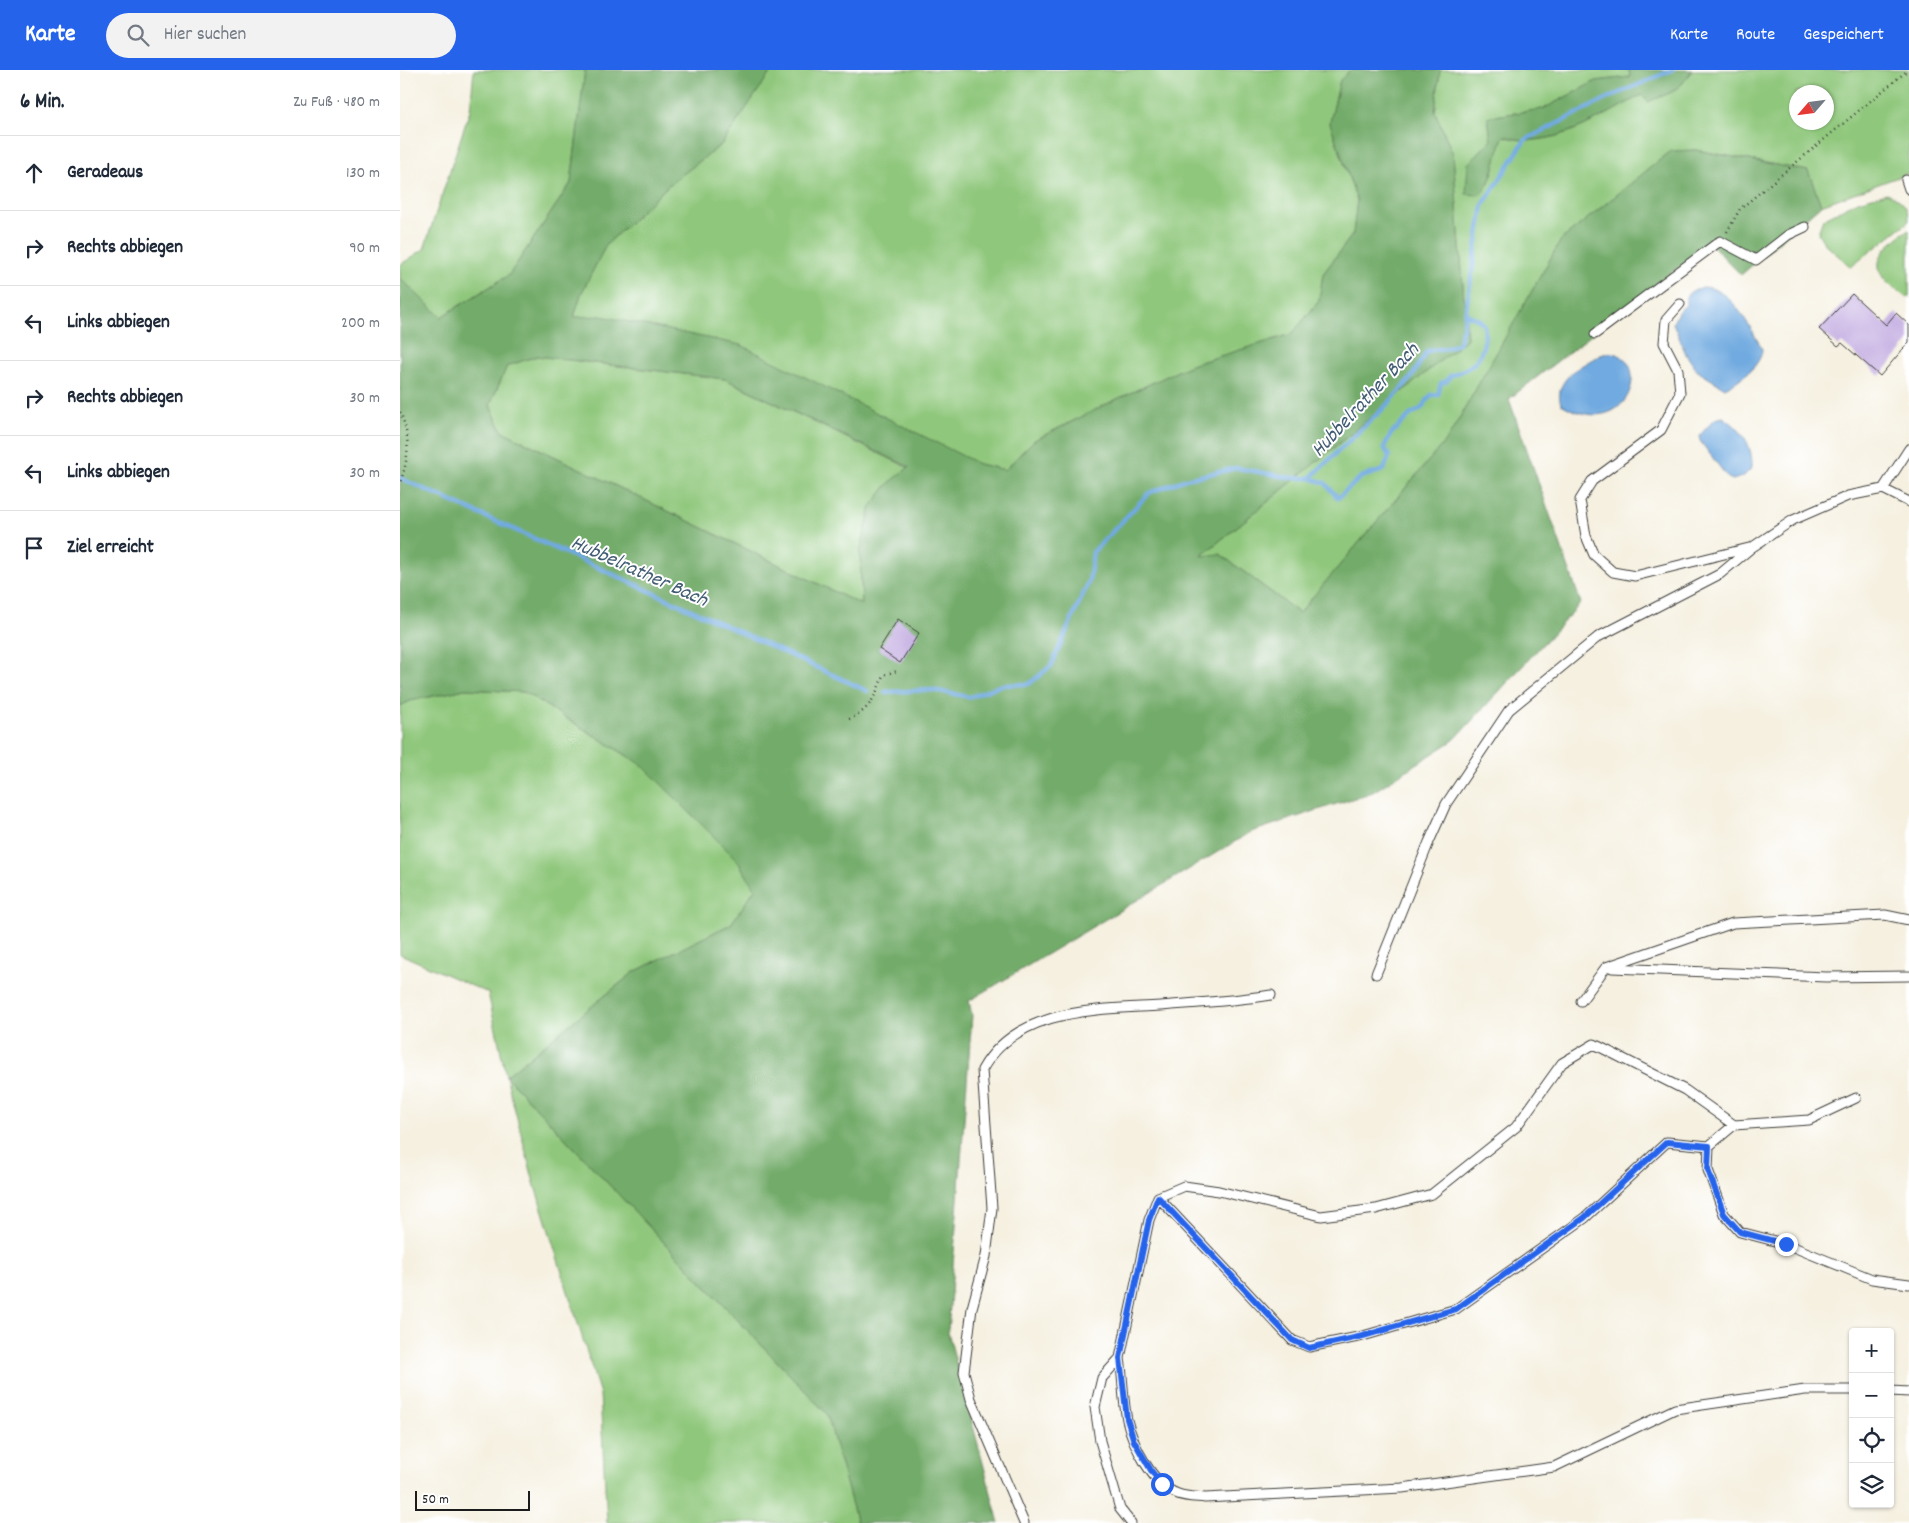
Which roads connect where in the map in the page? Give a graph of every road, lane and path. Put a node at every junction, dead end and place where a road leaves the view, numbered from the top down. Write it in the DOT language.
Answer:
graph roads {
  1 [pos="1908,70"];
  2 [pos="1805,227"];
  3 [pos="1720,242"];
  4 [pos="1680,304"];
  5 [pos="1595,334"];
  6 [pos="400,412"];
  7 [pos="1909,449"];
  8 [pos="400,483"];
  9 [pos="1883,488"];
  10 [pos="1909,502"];
  11 [pos="1751,548"];
  12 [pos="897,671"];
  13 [pos="849,719"];
  14 [pos="1909,920"];
  15 [pos="1606,967"];
  16 [pos="1376,974"];
  17 [pos="1909,976"];
  18 [pos="1271,995"];
  19 [pos="1581,1001"];
  20 [pos="1856,1098"];
  21 [pos="1734,1125"];
  22 [pos="1709,1146"];
  23 [pos="1158,1197"];
  24 [pos="1909,1284"];
  25 [pos="1120,1358"];
  26 [pos="1849,1390"];
  27 [pos="1894,1391"];
  28 [pos="1909,1392"];
  29 [pos="1024,1523"];
  30 [pos="1131,1523"];
  1 -- 3 [label="path"];
  2 -- 3 [label="lane"];
  3 -- 5 [label="lane"];
  4 -- 11 [label="lane"];
  6 -- 8 [label="path"];
  7 -- 9 [label="lane"];
  9 -- 10 [label="lane"];
  9 -- 11 [label="lane"];
  11 -- 16 [label="lane"];
  12 -- 13 [label="path"];
  14 -- 15 [label="lane"];
  15 -- 17 [label="lane"];
  15 -- 19 [label="lane"];
  18 -- 29 [label="lane"];
  20 -- 21 [label="lane"];
  21 -- 22 [label="lane"];
  21 -- 23 [label="lane"];
  22 -- 23 [label="lane"];
  22 -- 24 [label="lane"];
  23 -- 25 [label="lane"];
  25 -- 26 [label="lane"];
  25 -- 30 [label="lane"];
  27 -- 28 [label="lane"];
}
